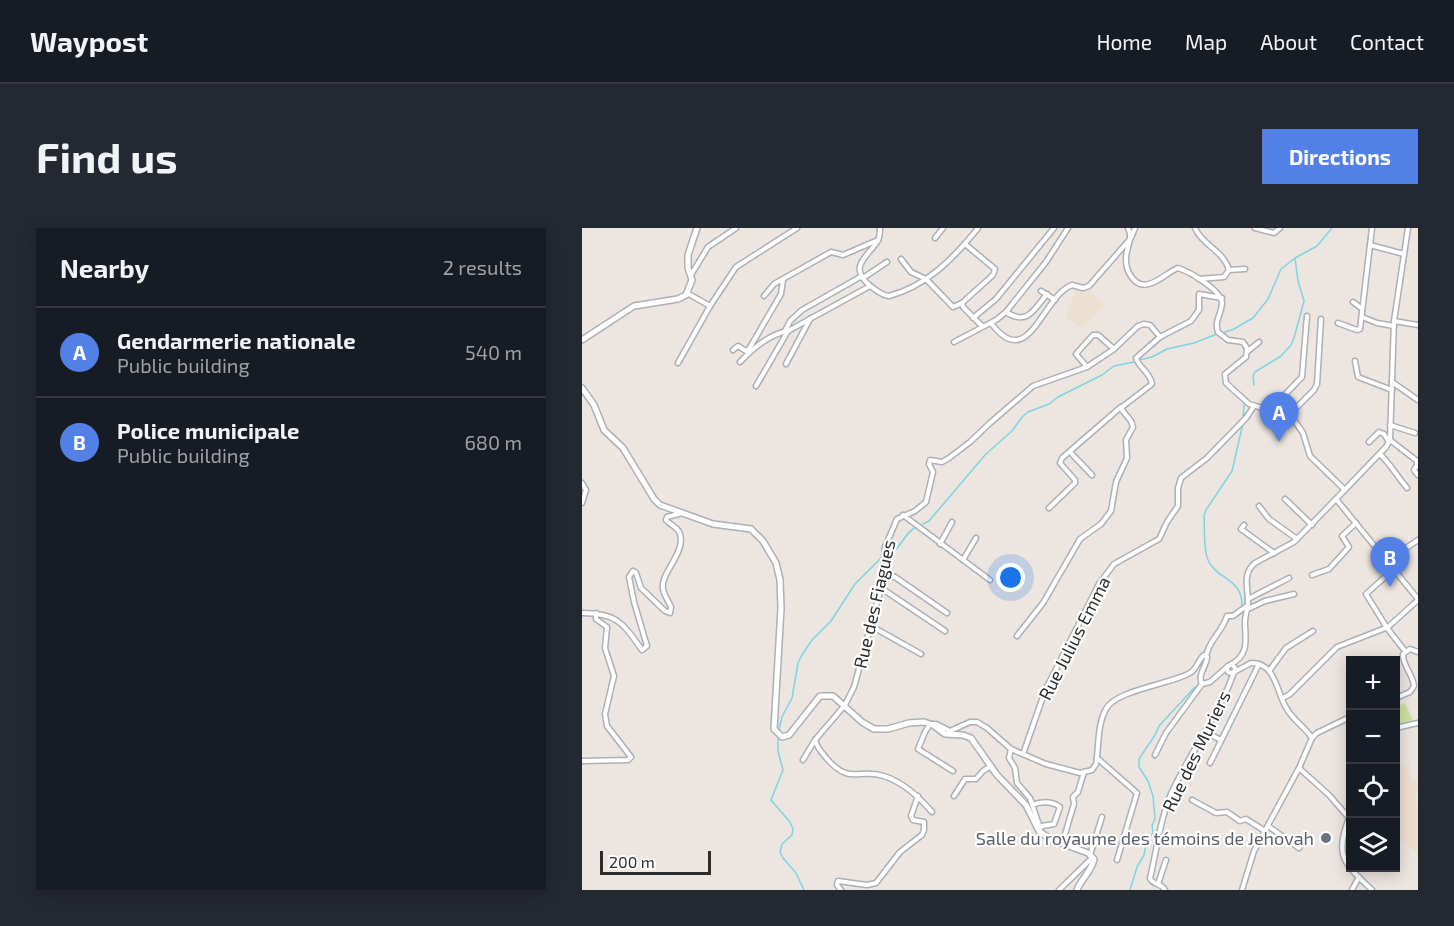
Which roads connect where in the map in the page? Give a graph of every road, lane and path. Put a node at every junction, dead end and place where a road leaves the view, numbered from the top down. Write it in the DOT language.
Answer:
graph roads {
  1 [pos="697,228"];
  2 [pos="736,228"];
  3 [pos="797,228"];
  4 [pos="880,228"];
  5 [pos="943,228"];
  6 [pos="978,228"];
  7 [pos="1054,228"];
  8 [pos="1068,228"];
  9 [pos="1128,228"];
  10 [pos="1135,228"];
  11 [pos="1195,228"];
  12 [pos="1256,228"];
  13 [pos="1280,228"];
  14 [pos="1372,228"];
  15 [pos="1408,228"];
  16 [pos="935,238"];
  17 [pos="1131,238"];
  18 [pos="878,240"];
  19 [pos="966,244"];
  20 [pos="1370,245"];
  21 [pos="1404,254"];
  22 [pos="901,259"];
  23 [pos="888,262"];
  24 [pos="1245,269"];
  25 [pos="1229,270"];
  26 [pos="691,275"];
  27 [pos="862,277"];
  28 [pos="926,279"];
  29 [pos="1199,279"];
  30 [pos="783,280"];
  31 [pos="870,286"];
  32 [pos="1041,291"];
  33 [pos="687,293"];
  34 [pos="1047,294"];
  35 [pos="764,296"];
  36 [pos="1222,298"];
  37 [pos="1055,300"];
  38 [pos="1353,302"];
  39 [pos="962,303"];
  40 [pos="710,306"];
  41 [pos="1362,308"];
  42 [pos="1006,312"];
  43 [pos="1030,315"];
  44 [pos="1307,316"];
  45 [pos="1362,317"];
  46 [pos="973,318"];
  47 [pos="811,319"];
  48 [pos="1321,319"];
  49 [pos="1039,321"];
  50 [pos="991,323"];
  51 [pos="1338,323"];
  52 [pos="1394,323"];
  53 [pos="1418,325"];
  54 [pos="982,326"];
  55 [pos="786,331"];
  56 [pos="1160,337"];
  57 [pos="582,340"];
  58 [pos="954,342"];
  59 [pos="1258,342"];
  60 [pos="1114,349"];
  61 [pos="733,350"];
  62 [pos="1247,351"];
  63 [pos="1355,361"];
  64 [pos="741,362"];
  65 [pos="678,363"];
  66 [pos="786,364"];
  67 [pos="1087,367"];
  68 [pos="1392,382"];
  69 [pos="756,386"];
  70 [pos="582,388"];
  71 [pos="1392,390"];
  72 [pos="1418,400"];
  73 [pos="1254,406"];
  74 [pos="1122,407"];
  75 [pos="1270,410"];
  76 [pos="1288,415"];
  77 [pos="1390,425"];
  78 [pos="1415,433"];
  79 [pos="1390,441"];
  80 [pos="1369,442"];
  81 [pos="1069,452"];
  82 [pos="1380,454"];
  83 [pos="1092,475"];
  84 [pos="1418,475"];
  85 [pos="582,483"];
  86 [pos="1407,488"];
  87 [pos="1345,490"];
  88 [pos="1285,499"];
  89 [pos="1336,499"];
  90 [pos="582,503"];
  91 [pos="1259,506"];
  92 [pos="1049,508"];
  93 [pos="683,513"];
  94 [pos="903,515"];
  95 [pos="952,522"];
  96 [pos="1356,523"];
  97 [pos="1244,525"];
  98 [pos="1312,525"];
  99 [pos="976,538"];
  100 [pos="1298,539"];
  101 [pos="1418,540"];
  102 [pos="940,544"];
  103 [pos="1274,553"];
  104 [pos="963,560"];
  105 [pos="1387,561"];
  106 [pos="1394,569"];
  107 [pos="883,574"];
  108 [pos="1312,574"];
  109 [pos="1289,578"];
  110 [pos="990,580"];
  111 [pos="881,588"];
  112 [pos="1294,594"];
  113 [pos="1418,599"];
  114 [pos="1248,602"];
  115 [pos="1247,610"];
  116 [pos="582,613"];
  117 [pos="597,613"];
  118 [pos="947,613"];
  119 [pos="871,626"];
  120 [pos="1387,628"];
  121 [pos="945,631"];
  122 [pos="1313,631"];
  123 [pos="1017,636"];
  124 [pos="1405,651"];
  125 [pos="1418,652"];
  126 [pos="921,654"];
  127 [pos="1206,656"];
  128 [pos="1259,664"];
  129 [pos="1232,669"];
  130 [pos="1269,671"];
  131 [pos="1202,684"];
  132 [pos="1416,685"];
  133 [pos="1400,696"];
  134 [pos="1283,698"];
  135 [pos="845,705"];
  136 [pos="1346,719"];
  137 [pos="1418,723"];
  138 [pos="930,724"];
  139 [pos="1400,727"];
  140 [pos="1205,732"];
  141 [pos="1312,738"];
  142 [pos="815,740"];
  143 [pos="1221,740"];
  144 [pos="1011,749"];
  145 [pos="1023,754"];
  146 [pos="1155,755"];
  147 [pos="1097,758"];
  148 [pos="803,760"];
  149 [pos="582,761"];
  150 [pos="1210,763"];
  151 [pos="991,766"];
  152 [pos="1299,768"];
  153 [pos="953,771"];
  154 [pos="1084,772"];
  155 [pos="918,796"];
  156 [pos="954,796"];
  157 [pos="1192,800"];
  158 [pos="1032,805"];
  159 [pos="932,812"];
  160 [pos="1346,813"];
  161 [pos="1102,817"];
  162 [pos="1350,818"];
  163 [pos="1266,829"];
  164 [pos="1040,830"];
  165 [pos="1062,844"];
  166 [pos="1299,848"];
  167 [pos="1091,857"];
  168 [pos="1117,860"];
  169 [pos="1166,860"];
  170 [pos="1359,877"];
  171 [pos="1158,884"];
  172 [pos="841,890"];
  173 [pos="1059,890"];
  174 [pos="1077,890"];
  175 [pos="1165,890"];
  176 [pos="1242,890"];
  177 [pos="1352,890"];
  178 [pos="1372,890"];
  1 -- 26 [label="main road"];
  2 -- 26 [label="street"];
  3 -- 40 [label="street"];
  4 -- 18 [label="street"];
  5 -- 16 [label="street"];
  6 -- 19 [label="street"];
  7 -- 46 [label="street"];
  8 -- 42 [label="street"];
  9 -- 17 [label="street"];
  10 -- 17 [label="street"];
  11 -- 25 [label="street"];
  12 -- 13 [label="street"];
  14 -- 20 [label="street"];
  15 -- 21 [label="street"];
  17 -- 29 [label="street"];
  17 -- 37 [label="street"];
  18 -- 27 [label="street"];
  18 -- 30 [label="street"];
  19 -- 28 [label="street"];
  19 -- 39 [label="street"];
  20 -- 21 [label="street"];
  20 -- 41 [label="street"];
  21 -- 52 [label="street"];
  22 -- 28 [label="street"];
  23 -- 27 [label="street"];
  24 -- 25 [label="street"];
  25 -- 29 [label="street"];
  26 -- 33 [label="main road"];
  27 -- 31 [label="street"];
  27 -- 55 [label="street"];
  28 -- 31 [label="street"];
  28 -- 39 [label="street"];
  29 -- 36 [label="street"];
  30 -- 35 [label="street"];
  30 -- 61 [label="street"];
  31 -- 47 [label="street"];
  32 -- 34 [label="street"];
  33 -- 40 [label="street"];
  33 -- 57 [label="main road"];
  34 -- 37 [label="street"];
  34 -- 43 [label="street"];
  36 -- 56 [label="street"];
  36 -- 62 [label="street"];
  37 -- 49 [label="street"];
  38 -- 41 [label="street"];
  39 -- 46 [label="street"];
  40 -- 65 [label="street"];
  41 -- 45 [label="street"];
  42 -- 43 [label="street"];
  42 -- 50 [label="street"];
  43 -- 49 [label="street"];
  44 -- 75 [label="street"];
  45 -- 51 [label="street"];
  45 -- 52 [label="street"];
  46 -- 54 [label="street"];
  47 -- 55 [label="street"];
  47 -- 66 [label="street"];
  48 -- 76 [label="street"];
  49 -- 50 [label="street"];
  50 -- 54 [label="street"];
  52 -- 53 [label="street"];
  52 -- 68 [label="street"];
  54 -- 58 [label="street"];
  55 -- 64 [label="street"];
  55 -- 69 [label="street"];
  56 -- 60 [label="street, Rue des Fiagues"];
  56 -- 74 [label="street"];
  59 -- 62 [label="street"];
  60 -- 67 [label="street, Rue des Fiagues"];
  60 -- 67 [label="street"];
  62 -- 73 [label="street"];
  63 -- 71 [label="street"];
  67 -- 94 [label="street, Rue des Fiagues"];
  68 -- 71 [label="street"];
  68 -- 72 [label="street"];
  70 -- 93 [label="main road"];
  71 -- 77 [label="street"];
  73 -- 75 [label="street"];
  73 -- 145 [label="street, Rue Julius Emma"];
  74 -- 81 [label="street"];
  74 -- 123 [label="street"];
  75 -- 76 [label="street"];
  76 -- 87 [label="street"];
  77 -- 78 [label="street"];
  77 -- 79 [label="street"];
  79 -- 80 [label="street"];
  79 -- 82 [label="street"];
  79 -- 84 [label="street"];
  81 -- 83 [label="street"];
  81 -- 92 [label="street"];
  82 -- 86 [label="street"];
  82 -- 87 [label="street"];
  85 -- 90 [label="street"];
  87 -- 89 [label="street"];
  88 -- 98 [label="street"];
  89 -- 96 [label="street"];
  89 -- 98 [label="street"];
  91 -- 100 [label="street"];
  93 -- 117 [label="street"];
  93 -- 135 [label="main road"];
  94 -- 102 [label="street"];
  94 -- 107 [label="street, Rue des Fiagues"];
  95 -- 102 [label="street"];
  96 -- 105 [label="street"];
  96 -- 108 [label="street"];
  97 -- 103 [label="street"];
  98 -- 100 [label="street"];
  99 -- 104 [label="street"];
  100 -- 103 [label="street"];
  101 -- 105 [label="street"];
  102 -- 104 [label="street"];
  103 -- 114 [label="street, Rue des Muriers"];
  104 -- 110 [label="street"];
  105 -- 106 [label="street"];
  106 -- 113 [label="street"];
  106 -- 120 [label="street"];
  107 -- 111 [label="street, Rue des Fiagues"];
  107 -- 118 [label="street"];
  109 -- 114 [label="street"];
  111 -- 119 [label="street, Rue des Fiagues"];
  111 -- 121 [label="street"];
  112 -- 115 [label="street"];
  113 -- 120 [label="street"];
  114 -- 115 [label="street, Rue des Muriers"];
  114 -- 127 [label="street"];
  115 -- 129 [label="street, Rue des Muriers"];
  116 -- 117 [label="street"];
  117 -- 149 [label="street"];
  119 -- 126 [label="street"];
  119 -- 135 [label="street, Rue des Fiagues"];
  120 -- 124 [label="street"];
  120 -- 134 [label="street"];
  122 -- 130 [label="street"];
  124 -- 125 [label="street"];
  124 -- 132 [label="street"];
  127 -- 131 [label="street"];
  127 -- 147 [label="street"];
  128 -- 129 [label="street"];
  128 -- 130 [label="street"];
  128 -- 143 [label="street"];
  129 -- 131 [label="street"];
  129 -- 140 [label="street, Rue des Muriers"];
  130 -- 134 [label="street"];
  131 -- 146 [label="street"];
  132 -- 133 [label="street"];
  134 -- 141 [label="street"];
  135 -- 138 [label="main road"];
  135 -- 142 [label="street, Rue des Fiagues"];
  136 -- 141 [label="street"];
  137 -- 139 [label="street"];
  138 -- 144 [label="street"];
  138 -- 151 [label="main road"];
  138 -- 153 [label="street"];
  140 -- 143 [label="street"];
  140 -- 171 [label="street, Rue des Muriers"];
  141 -- 152 [label="street"];
  142 -- 148 [label="street, Rue des Fiagues"];
  142 -- 155 [label="street"];
  143 -- 150 [label="street"];
  144 -- 145 [label="street"];
  144 -- 158 [label="street"];
  145 -- 154 [label="street"];
  147 -- 154 [label="street"];
  147 -- 168 [label="street"];
  151 -- 156 [label="street"];
  151 -- 164 [label="main road"];
  152 -- 160 [label="street"];
  152 -- 163 [label="street"];
  154 -- 165 [label="street"];
  155 -- 159 [label="street"];
  155 -- 172 [label="street"];
  157 -- 163 [label="street"];
  158 -- 164 [label="street"];
  158 -- 164 [label="street"];
  161 -- 167 [label="street"];
  162 -- 170 [label="street"];
  163 -- 166 [label="street"];
  163 -- 176 [label="street"];
  164 -- 165 [label="main road"];
  165 -- 167 [label="main road"];
  167 -- 173 [label="street"];
  167 -- 174 [label="main road"];
  169 -- 171 [label="street"];
  170 -- 177 [label="street"];
  170 -- 178 [label="street"];
  171 -- 175 [label="street"];
}
